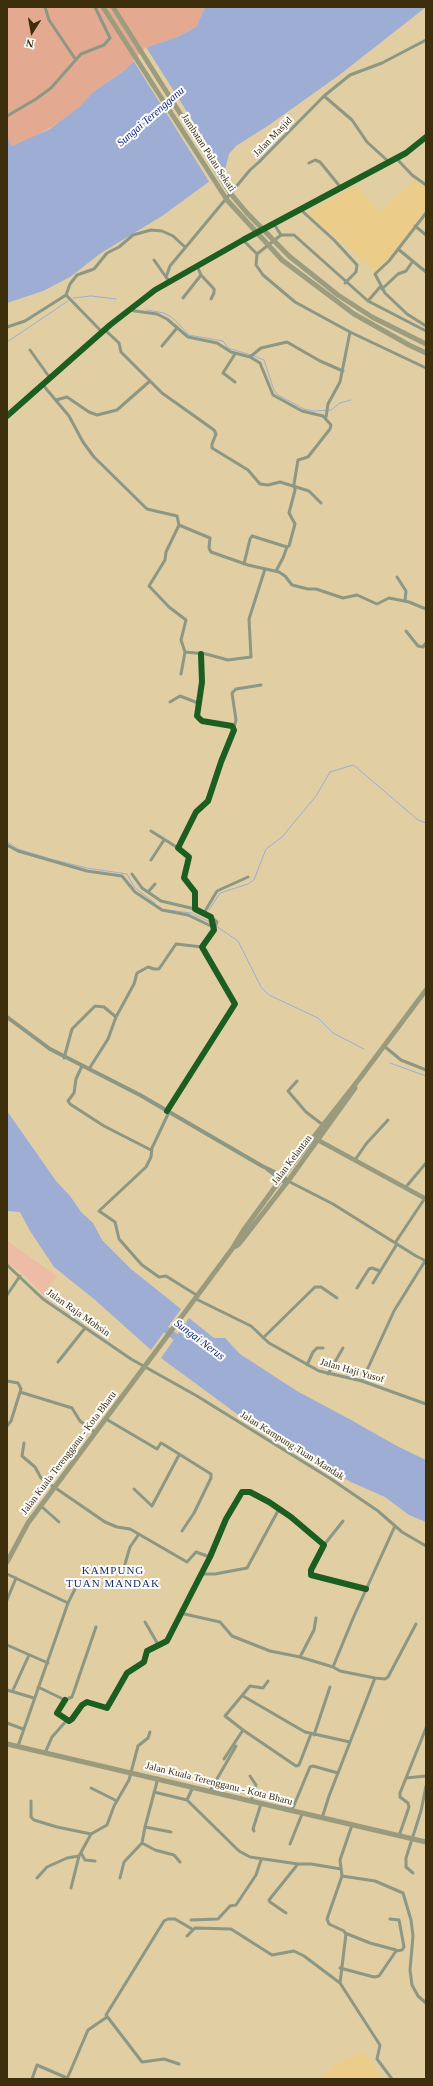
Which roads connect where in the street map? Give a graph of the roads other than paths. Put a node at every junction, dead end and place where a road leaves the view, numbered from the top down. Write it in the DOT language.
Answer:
graph roads {
  1 [pos="45,7"];
  2 [pos="95,7"];
  3 [pos="103,7"];
  4 [pos="114,7"];
  5 [pos="426,40"];
  6 [pos="76,60"];
  7 [pos="324,96"];
  8 [pos="7,116"];
  9 [pos="426,137"];
  10 [pos="396,158"];
  11 [pos="389,162"];
  12 [pos="309,163"];
  13 [pos="426,185"];
  14 [pos="342,188"];
  15 [pos="301,210"];
  16 [pos="426,213"];
  17 [pos="274,224"];
  18 [pos="415,226"];
  19 [pos="281,235"];
  20 [pos="426,235"];
  21 [pos="243,240"];
  22 [pos="186,247"];
  23 [pos="398,249"];
  24 [pos="257,254"];
  25 [pos="154,260"];
  26 [pos="413,261"];
  27 [pos="197,266"];
  28 [pos="426,272"];
  29 [pos="202,275"];
  30 [pos="166,277"];
  31 [pos="169,281"];
  32 [pos="345,283"];
  33 [pos="381,288"];
  34 [pos="66,295"];
  35 [pos="183,298"];
  36 [pos="211,299"];
  37 [pos="368,301"];
  38 [pos="128,310"];
  39 [pos="407,314"];
  40 [pos="403,320"];
  41 [pos="426,326"];
  42 [pos="7,327"];
  43 [pos="177,328"];
  44 [pos="104,331"];
  45 [pos="426,331"];
  46 [pos="350,332"];
  47 [pos="426,344"];
  48 [pos="162,346"];
  49 [pos="30,350"];
  50 [pos="426,353"];
  51 [pos="236,354"];
  52 [pos="252,356"];
  53 [pos="426,368"];
  54 [pos="343,371"];
  55 [pos="50,378"];
  56 [pos="150,381"];
  57 [pos="235,382"];
  58 [pos="43,385"];
  59 [pos="56,400"];
  60 [pos="7,416"];
  61 [pos="326,418"];
  62 [pos="295,487"];
  63 [pos="322,502"];
  64 [pos="179,525"];
  65 [pos="287,547"];
  66 [pos="244,564"];
  67 [pos="265,569"];
  68 [pos="276,571"];
  69 [pos="396,578"];
  70 [pos="405,601"];
  71 [pos="426,608"];
  72 [pos="406,631"];
  73 [pos="426,643"];
  74 [pos="185,652"];
  75 [pos="201,654"];
  76 [pos="181,674"];
  77 [pos="261,685"];
  78 [pos="170,702"];
  79 [pos="198,704"];
  80 [pos="234,728"];
  81 [pos="151,831"];
  82 [pos="164,840"];
  83 [pos="7,845"];
  84 [pos="178,848"];
  85 [pos="151,860"];
  86 [pos="132,874"];
  87 [pos="248,877"];
  88 [pos="155,884"];
  89 [pos="148,892"];
  90 [pos="195,909"];
  91 [pos="204,913"];
  92 [pos="214,927"];
  93 [pos="202,947"];
  94 [pos="426,990"];
  95 [pos="7,1017"];
  96 [pos="116,1017"];
  97 [pos="384,1046"];
  98 [pos="64,1058"];
  99 [pos="82,1066"];
  100 [pos="89,1070"];
  101 [pos="426,1070"];
  102 [pos="360,1078"];
  103 [pos="297,1081"];
  104 [pos="168,1111"];
  105 [pos="388,1120"];
  106 [pos="323,1125"];
  107 [pos="313,1137"];
  108 [pos="318,1140"];
  109 [pos="151,1150"];
  110 [pos="355,1160"];
  111 [pos="426,1163"];
  112 [pos="282,1178"];
  113 [pos="288,1181"];
  114 [pos="405,1188"];
  115 [pos="425,1199"];
  116 [pos="396,1244"];
  117 [pos="234,1248"];
  118 [pos="426,1261"];
  119 [pos="7,1265"];
  120 [pos="380,1271"];
  121 [pos="20,1276"];
  122 [pos="373,1283"];
  123 [pos="357,1288"];
  124 [pos="7,1295"];
  125 [pos="197,1297"];
  126 [pos="337,1298"];
  127 [pos="85,1328"];
  128 [pos="264,1338"];
  129 [pos="323,1348"];
  130 [pos="343,1348"];
  131 [pos="152,1358"];
  132 [pos="58,1362"];
  133 [pos="307,1365"];
  134 [pos="145,1367"];
  135 [pos="328,1374"];
  136 [pos="7,1381"];
  137 [pos="362,1381"];
  138 [pos="20,1392"];
  139 [pos="426,1404"];
  140 [pos="106,1419"];
  141 [pos="7,1426"];
  142 [pos="96,1433"];
  143 [pos="24,1443"];
  144 [pos="179,1455"];
  145 [pos="54,1489"];
  146 [pos="134,1490"];
  147 [pos="41,1506"];
  148 [pos="279,1509"];
  149 [pos="343,1521"];
  150 [pos="59,1522"];
  151 [pos="395,1526"];
  152 [pos="182,1531"];
  153 [pos="139,1534"];
  154 [pos="324,1545"];
  155 [pos="426,1546"];
  156 [pos="210,1557"];
  157 [pos="7,1562"];
  158 [pos="125,1564"];
  159 [pos="7,1574"];
  160 [pos="201,1574"];
  161 [pos="16,1578"];
  162 [pos="77,1585"];
  163 [pos="366,1589"];
  164 [pos="7,1600"];
  165 [pos="68,1603"];
  166 [pos="180,1613"];
  167 [pos="316,1618"];
  168 [pos="145,1622"];
  169 [pos="416,1624"];
  170 [pos="96,1627"];
  171 [pos="7,1645"];
  172 [pos="159,1646"];
  173 [pos="29,1655"];
  174 [pos="300,1658"];
  175 [pos="48,1663"];
  176 [pos="333,1667"];
  177 [pos="375,1678"];
  178 [pos="268,1681"];
  179 [pos="38,1686"];
  180 [pos="330,1687"];
  181 [pos="10,1690"];
  182 [pos="7,1696"];
  183 [pos="243,1696"];
  184 [pos="34,1698"];
  185 [pos="65,1700"];
  186 [pos="67,1720"];
  187 [pos="7,1723"];
  188 [pos="426,1728"];
  189 [pos="23,1729"];
  190 [pos="243,1730"];
  191 [pos="150,1732"];
  192 [pos="312,1734"];
  193 [pos="350,1742"];
  194 [pos="7,1744"];
  195 [pos="18,1746"];
  196 [pos="236,1746"];
  197 [pos="45,1753"];
  198 [pos="224,1759"];
  199 [pos="132,1772"];
  200 [pos="338,1773"];
  201 [pos="250,1776"];
  202 [pos="426,1776"];
  203 [pos="158,1778"];
  204 [pos="406,1778"];
  205 [pos="193,1786"];
  206 [pos="426,1786"];
  207 [pos="91,1788"];
  208 [pos="210,1791"];
  209 [pos="154,1792"];
  210 [pos="187,1800"];
  211 [pos="31,1801"];
  212 [pos="117,1801"];
  213 [pos="251,1801"];
  214 [pos="261,1804"];
  215 [pos="292,1812"];
  216 [pos="302,1814"];
  217 [pos="322,1818"];
  218 [pos="352,1825"];
  219 [pos="145,1827"];
  220 [pos="254,1831"];
  221 [pos="171,1832"];
  222 [pos="91,1834"];
  223 [pos="399,1836"];
  224 [pos="411,1839"];
  225 [pos="426,1842"];
  226 [pos="142,1843"];
  227 [pos="290,1844"];
  228 [pos="80,1855"];
  229 [pos="261,1860"];
  230 [pos="95,1862"];
  231 [pos="180,1862"];
  232 [pos="298,1864"];
  233 [pos="341,1870"];
  234 [pos="413,1873"];
  235 [pos="342,1876"];
  236 [pos="37,1878"];
  237 [pos="120,1878"];
  238 [pos="71,1888"];
  239 [pos="286,1913"];
  240 [pos="390,1919"];
  241 [pos="191,1920"];
  242 [pos="192,1930"];
  243 [pos="345,1932"];
  244 [pos="187,1936"];
  245 [pos="396,1950"];
  246 [pos="340,1968"];
  247 [pos="340,1983"];
  248 [pos="426,2003"];
  249 [pos="107,2017"];
  250 [pos="179,2064"];
  251 [pos="32,2079"];
  252 [pos="67,2079"];
  253 [pos="392,2079"];
  1 -- 6 [label="street"];
  2 -- 6 [label="street"];
  3 -- 50 [label="main road, Jambatan Pulau Sekati, bridge"];
  4 -- 47 [label="main road, Jambatan Pulau Sekati, bridge"];
  5 -- 7 [label="street, Jalan Masjid"];
  6 -- 8 [label="street"];
  7 -- 11 [label="street"];
  7 -- 22 [label="street, Jalan Masjid"];
  9 -- 10 [label="street"];
  10 -- 11 [label="street"];
  10 -- 13 [label="street"];
  11 -- 14 [label="street"];
  12 -- 14 [label="street"];
  14 -- 15 [label="street"];
  15 -- 17 [label="street"];
  15 -- 32 [label="street"];
  16 -- 18 [label="street"];
  17 -- 19 [label="street"];
  17 -- 21 [label="street"];
  18 -- 20 [label="street"];
  18 -- 23 [label="street"];
  19 -- 24 [label="street"];
  19 -- 32 [label="street"];
  21 -- 24 [label="street"];
  21 -- 27 [label="street"];
  22 -- 30 [label="street, Jalan Masjid"];
  22 -- 34 [label="street"];
  23 -- 26 [label="street"];
  23 -- 33 [label="street"];
  24 -- 46 [label="street"];
  25 -- 30 [label="street"];
  26 -- 28 [label="street"];
  26 -- 33 [label="street"];
  27 -- 29 [label="street"];
  27 -- 31 [label="street"];
  29 -- 35 [label="street"];
  29 -- 36 [label="street"];
  30 -- 31 [label="street"];
  31 -- 38 [label="street"];
  32 -- 37 [label="street"];
  33 -- 37 [label="street"];
  33 -- 39 [label="street"];
  34 -- 42 [label="street"];
  34 -- 44 [label="street"];
  37 -- 40 [label="street"];
  38 -- 43 [label="street"];
  38 -- 44 [label="street"];
  39 -- 40 [label="street"];
  39 -- 41 [label="street"];
  40 -- 45 [label="street"];
  43 -- 48 [label="street"];
  43 -- 51 [label="street"];
  44 -- 55 [label="street"];
  44 -- 56 [label="street"];
  46 -- 53 [label="street"];
  46 -- 54 [label="street"];
  49 -- 55 [label="street"];
  51 -- 52 [label="street"];
  51 -- 57 [label="street"];
  52 -- 54 [label="street"];
  52 -- 61 [label="street"];
  54 -- 61 [label="street"];
  55 -- 58 [label="street"];
  56 -- 59 [label="street"];
  56 -- 62 [label="street"];
  58 -- 59 [label="street"];
  58 -- 60 [label="street"];
  59 -- 64 [label="street"];
  61 -- 62 [label="street"];
  62 -- 63 [label="street"];
  62 -- 65 [label="street"];
  64 -- 66 [label="street"];
  64 -- 74 [label="street"];
  65 -- 66 [label="street"];
  65 -- 68 [label="street"];
  66 -- 67 [label="street"];
  67 -- 68 [label="street"];
  67 -- 75 [label="street"];
  68 -- 70 [label="street"];
  69 -- 70 [label="street"];
  70 -- 71 [label="street"];
  72 -- 73 [label="street"];
  74 -- 75 [label="street"];
  74 -- 76 [label="street"];
  75 -- 79 [label="street"];
  77 -- 80 [label="street"];
  78 -- 79 [label="street"];
  79 -- 80 [label="street"];
  80 -- 84 [label="street"];
  81 -- 82 [label="street"];
  82 -- 84 [label="street"];
  82 -- 85 [label="street"];
  83 -- 92 [label="street"];
  84 -- 90 [label="street"];
  86 -- 89 [label="street"];
  87 -- 91 [label="street"];
  88 -- 89 [label="street"];
  89 -- 90 [label="street"];
  90 -- 91 [label="street"];
  91 -- 92 [label="street"];
  92 -- 93 [label="street"];
  93 -- 96 [label="street"];
  93 -- 104 [label="street"];
  94 -- 97 [label="highway, Jalan Kelantan"];
  95 -- 98 [label="street"];
  96 -- 98 [label="street"];
  96 -- 100 [label="street"];
  97 -- 101 [label="street"];
  97 -- 102 [label="highway, Jalan Kelantan"];
  98 -- 99 [label="street"];
  99 -- 100 [label="street"];
  99 -- 109 [label="street"];
  100 -- 104 [label="street"];
  102 -- 106 [label="highway, Jalan Kelantan"];
  102 -- 108 [label="highway, Jalan Kelantan"];
  103 -- 106 [label="street"];
  104 -- 109 [label="street"];
  104 -- 112 [label="street"];
  105 -- 110 [label="street"];
  106 -- 107 [label="highway, Jalan Kelantan"];
  107 -- 108 [label="main road"];
  107 -- 112 [label="highway, Jalan Kelantan"];
  108 -- 110 [label="main road"];
  108 -- 113 [label="highway, Jalan Kelantan"];
  109 -- 125 [label="street, Jalan Haji Yusof"];
  110 -- 114 [label="main road"];
  111 -- 114 [label="street"];
  112 -- 113 [label="street"];
  112 -- 117 [label="highway, Jalan Kelantan"];
  113 -- 116 [label="street"];
  113 -- 117 [label="highway, Jalan Kelantan"];
  114 -- 115 [label="main road"];
  115 -- 116 [label="street"];
  116 -- 118 [label="street"];
  116 -- 120 [label="street"];
  117 -- 125 [label="highway, Jalan Kelantan"];
  118 -- 137 [label="street"];
  119 -- 121 [label="street, Jalan Raja Mohsin"];
  120 -- 122 [label="street"];
  120 -- 123 [label="street"];
  121 -- 124 [label="street"];
  121 -- 127 [label="street, Jalan Raja Mohsin"];
  125 -- 128 [label="street, Jalan Haji Yusof"];
  125 -- 131 [label="highway, Jalan Kelantan"];
  126 -- 128 [label="street"];
  127 -- 132 [label="street"];
  127 -- 134 [label="street, Jalan Raja Mohsin"];
  128 -- 133 [label="street, Jalan Haji Yusof"];
  129 -- 133 [label="street"];
  130 -- 135 [label="street"];
  131 -- 134 [label="highway, Jalan Kuala Terengganu - Kota Bharu"];
  133 -- 135 [label="street, Jalan Haji Yusof"];
  134 -- 140 [label="highway, Jalan Kuala Terengganu - Kota Bharu"];
  134 -- 151 [label="street, Jalan Kampung Tuan Mandak"];
  135 -- 137 [label="street, Jalan Haji Yusof"];
  136 -- 138 [label="street"];
  137 -- 139 [label="street, Jalan Haji Yusof"];
  138 -- 141 [label="street"];
  138 -- 142 [label="street"];
  140 -- 142 [label="highway, Jalan Kuala Terengganu - Kota Bharu"];
  140 -- 144 [label="street"];
  142 -- 145 [label="highway, Jalan Kuala Terengganu - Kota Bharu"];
  143 -- 145 [label="street"];
  144 -- 146 [label="street"];
  144 -- 152 [label="street"];
  145 -- 147 [label="highway, Jalan Kuala Terengganu - Kota Bharu"];
  145 -- 153 [label="street"];
  147 -- 150 [label="street"];
  147 -- 157 [label="highway, Jalan Kuala Terengganu - Kota Bharu"];
  148 -- 154 [label="street"];
  148 -- 156 [label="street"];
  148 -- 160 [label="street"];
  149 -- 154 [label="street"];
  151 -- 155 [label="street, Jalan Kampung Tuan Mandak"];
  151 -- 163 [label="street"];
  153 -- 156 [label="street"];
  153 -- 158 [label="street"];
  154 -- 163 [label="street"];
  156 -- 160 [label="street"];
  159 -- 161 [label="street"];
  160 -- 166 [label="street"];
  161 -- 164 [label="street"];
  161 -- 165 [label="street"];
  162 -- 165 [label="street"];
  163 -- 176 [label="street"];
  165 -- 175 [label="street"];
  166 -- 172 [label="street"];
  166 -- 174 [label="street"];
  167 -- 174 [label="street"];
  168 -- 172 [label="street"];
  169 -- 177 [label="street"];
  170 -- 185 [label="street"];
  171 -- 173 [label="street"];
  172 -- 186 [label="street"];
  173 -- 175 [label="street"];
  173 -- 181 [label="street"];
  174 -- 176 [label="street"];
  175 -- 179 [label="street"];
  176 -- 177 [label="street"];
  177 -- 193 [label="street"];
  178 -- 183 [label="street"];
  179 -- 184 [label="street"];
  179 -- 185 [label="street"];
  180 -- 192 [label="street"];
  181 -- 182 [label="street"];
  181 -- 184 [label="street"];
  183 -- 190 [label="street"];
  183 -- 192 [label="street"];
  184 -- 189 [label="street"];
  185 -- 186 [label="street"];
  186 -- 197 [label="street"];
  187 -- 189 [label="street"];
  188 -- 204 [label="street"];
  189 -- 195 [label="street"];
  190 -- 192 [label="street"];
  190 -- 198 [label="street"];
  191 -- 199 [label="street"];
  192 -- 193 [label="street"];
  193 -- 200 [label="street"];
  194 -- 195 [label="highway, Jalan Kuala Terengganu - Kota Bharu"];
  195 -- 197 [label="highway, Jalan Kuala Terengganu - Kota Bharu"];
  196 -- 208 [label="street"];
  197 -- 199 [label="highway, Jalan Kuala Terengganu - Kota Bharu"];
  199 -- 203 [label="highway, Jalan Kuala Terengganu - Kota Bharu"];
  199 -- 212 [label="street"];
  200 -- 215 [label="street"];
  200 -- 217 [label="street"];
  201 -- 213 [label="street"];
  202 -- 204 [label="street"];
  203 -- 205 [label="highway, Jalan Kuala Terengganu - Kota Bharu"];
  203 -- 209 [label="street"];
  204 -- 223 [label="street"];
  205 -- 208 [label="highway, Jalan Kuala Terengganu - Kota Bharu"];
  205 -- 210 [label="street"];
  206 -- 224 [label="street"];
  207 -- 212 [label="street"];
  208 -- 213 [label="highway, Jalan Kuala Terengganu - Kota Bharu"];
  209 -- 210 [label="street"];
  209 -- 219 [label="street"];
  210 -- 229 [label="street"];
  211 -- 222 [label="street"];
  212 -- 222 [label="street"];
  213 -- 214 [label="highway, Jalan Kuala Terengganu - Kota Bharu"];
  214 -- 215 [label="highway, Jalan Kuala Terengganu - Kota Bharu"];
  214 -- 220 [label="street"];
  215 -- 216 [label="highway, Jalan Kuala Terengganu - Kota Bharu"];
  216 -- 217 [label="highway, Jalan Kuala Terengganu - Kota Bharu"];
  216 -- 227 [label="street"];
  217 -- 218 [label="highway, Jalan Kuala Terengganu - Kota Bharu"];
  218 -- 223 [label="highway, Jalan Kuala Terengganu - Kota Bharu"];
  218 -- 233 [label="street"];
  219 -- 221 [label="street"];
  219 -- 226 [label="street"];
  222 -- 228 [label="street"];
  223 -- 224 [label="highway, Jalan Kuala Terengganu - Kota Bharu"];
  224 -- 225 [label="highway, Jalan Kuala Terengganu - Kota Bharu"];
  224 -- 234 [label="street"];
  226 -- 231 [label="street"];
  226 -- 237 [label="street"];
  228 -- 230 [label="street"];
  228 -- 236 [label="street"];
  228 -- 238 [label="street"];
  229 -- 232 [label="street"];
  229 -- 241 [label="street"];
  232 -- 233 [label="street"];
  232 -- 239 [label="street"];
  233 -- 235 [label="street"];
  235 -- 243 [label="street"];
  235 -- 248 [label="street"];
  240 -- 245 [label="street"];
  242 -- 244 [label="street"];
  242 -- 247 [label="street"];
  242 -- 249 [label="street"];
  243 -- 245 [label="street"];
  243 -- 246 [label="street"];
  245 -- 246 [label="street"];
  246 -- 247 [label="street"];
  247 -- 253 [label="street"];
  249 -- 250 [label="street"];
  249 -- 252 [label="street"];
  251 -- 252 [label="street"];
}
